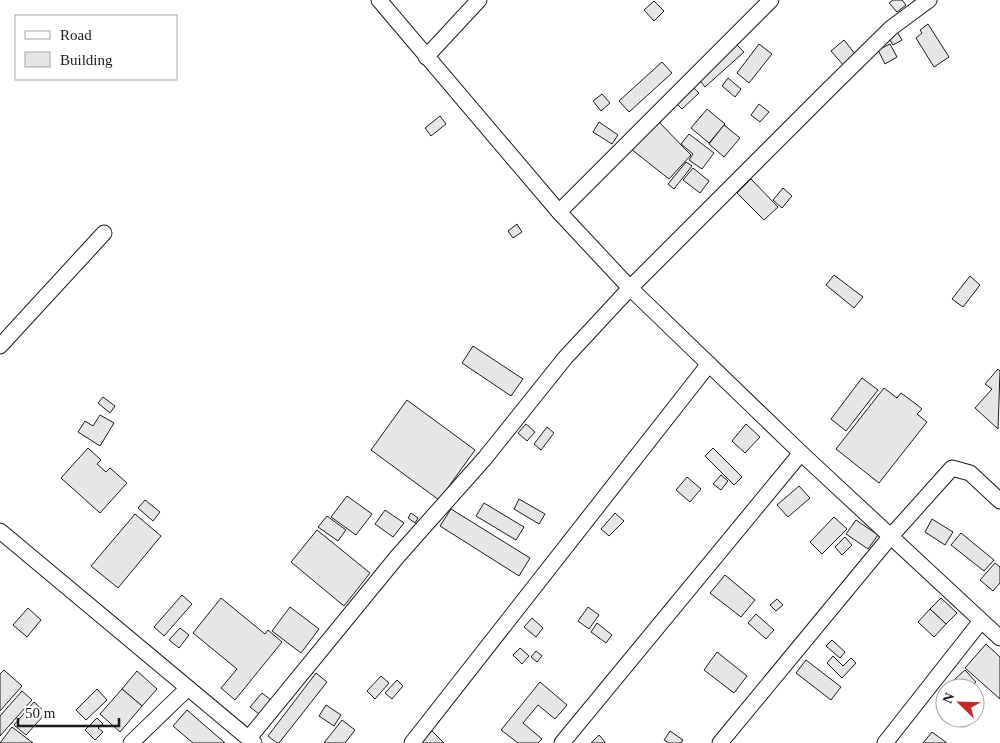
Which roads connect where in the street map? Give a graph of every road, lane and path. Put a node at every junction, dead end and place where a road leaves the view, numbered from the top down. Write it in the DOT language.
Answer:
graph roads {
  1 [pos="379,0"];
  2 [pos="479,0"];
  3 [pos="771,0"];
  4 [pos="929,0"];
  5 [pos="426,57"];
  6 [pos="559,212"];
  7 [pos="104,233"];
  8 [pos="630,288"];
  9 [pos="0,346"];
  10 [pos="709,364"];
  11 [pos="801,453"];
  12 [pos="1000,501"];
  13 [pos="0,531"];
  14 [pos="891,536"];
  15 [pos="982,621"];
  16 [pos="1000,638"];
  17 [pos="188,688"];
  18 [pos="251,741"];
  19 [pos="131,743"];
  20 [pos="412,743"];
  21 [pos="562,743"];
  22 [pos="720,743"];
  23 [pos="885,743"];
  1 -- 5 [label="street"];
  2 -- 5 [label="street"];
  3 -- 6 [label="street"];
  4 -- 8 [label="street"];
  5 -- 6 [label="street"];
  6 -- 8 [label="street"];
  7 -- 9 [label="street"];
  8 -- 10 [label="street"];
  8 -- 18 [label="street"];
  10 -- 11 [label="street"];
  10 -- 20 [label="street"];
  11 -- 14 [label="street"];
  11 -- 21 [label="street"];
  12 -- 14 [label="street"];
  13 -- 17 [label="street"];
  14 -- 15 [label="street"];
  14 -- 22 [label="street"];
  15 -- 16 [label="street"];
  15 -- 23 [label="street"];
  17 -- 18 [label="street"];
  17 -- 19 [label="street"];
}
